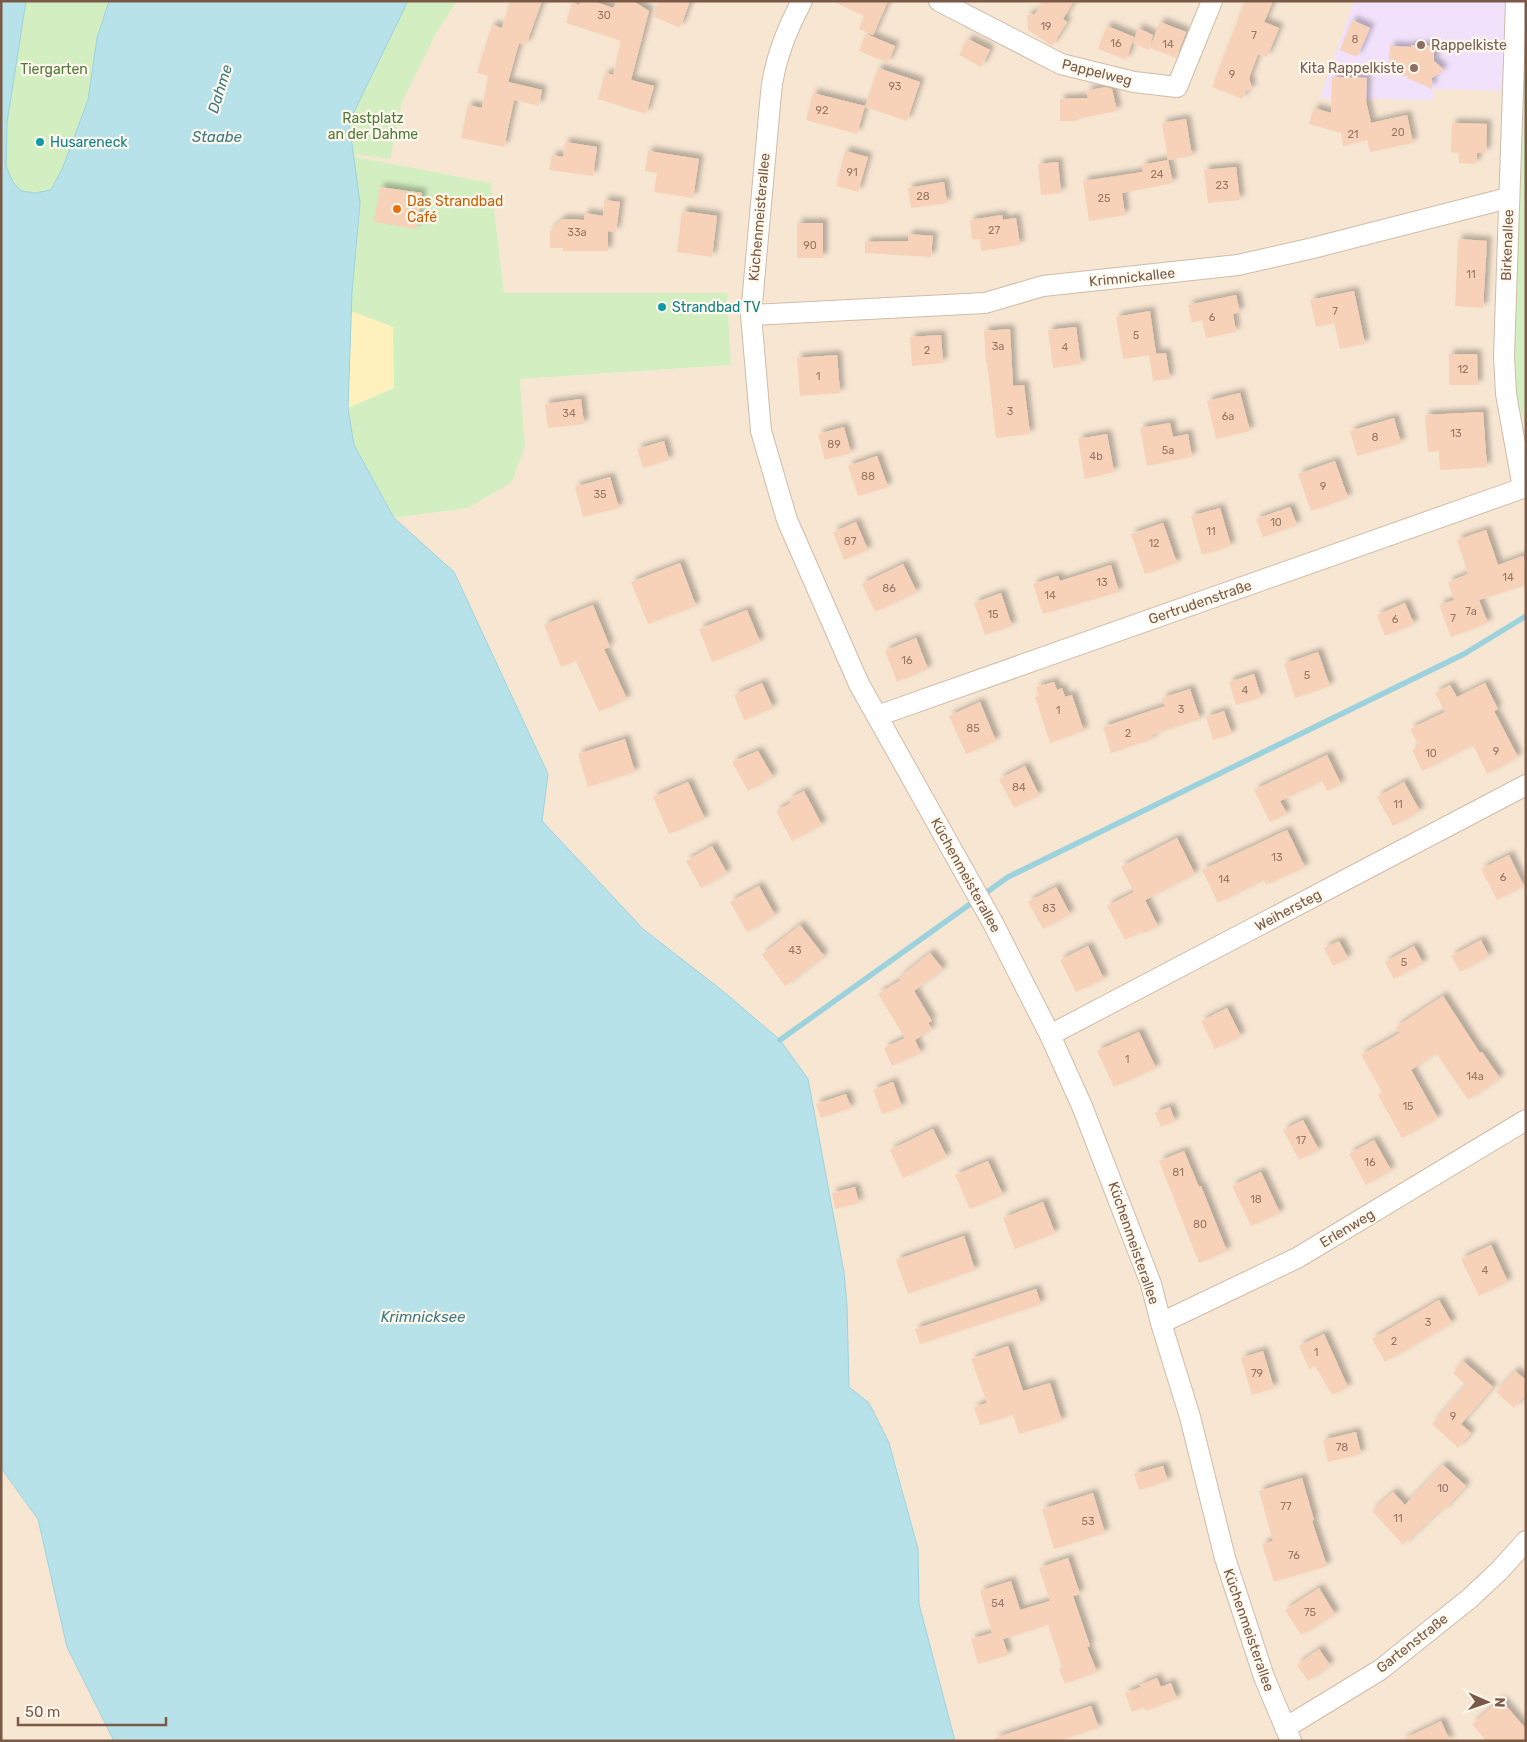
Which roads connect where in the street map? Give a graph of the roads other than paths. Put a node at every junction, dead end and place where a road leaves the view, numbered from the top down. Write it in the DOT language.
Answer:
graph roads {
  1 [pos="802,1"];
  2 [pos="939,1"];
  3 [pos="1212,1"];
  4 [pos="1516,1"];
  5 [pos="1508,198"];
  6 [pos="751,315"];
  7 [pos="1523,488"];
  8 [pos="876,716"];
  9 [pos="1526,785"];
  10 [pos="1050,1035"];
  11 [pos="1524,1124"];
  12 [pos="1161,1323"];
  13 [pos="1526,1541"];
  14 [pos="1288,1734"];
  1 -- 6 [label="street, Küchenmeisterallee"];
  2 -- 3 [label="street, Pappelweg"];
  4 -- 5 [label="street, Birkenallee"];
  5 -- 6 [label="street, Krimnickallee"];
  5 -- 7 [label="street, Birkenallee"];
  6 -- 8 [label="street, Küchenmeisterallee"];
  7 -- 8 [label="street, Gertrudenstraße"];
  8 -- 10 [label="street, Küchenmeisterallee"];
  9 -- 10 [label="street, Weihersteg"];
  10 -- 12 [label="street, Küchenmeisterallee"];
  11 -- 12 [label="street, Erlenweg"];
  12 -- 14 [label="street, Küchenmeisterallee"];
  13 -- 14 [label="street, Gartenstraße"];
}
